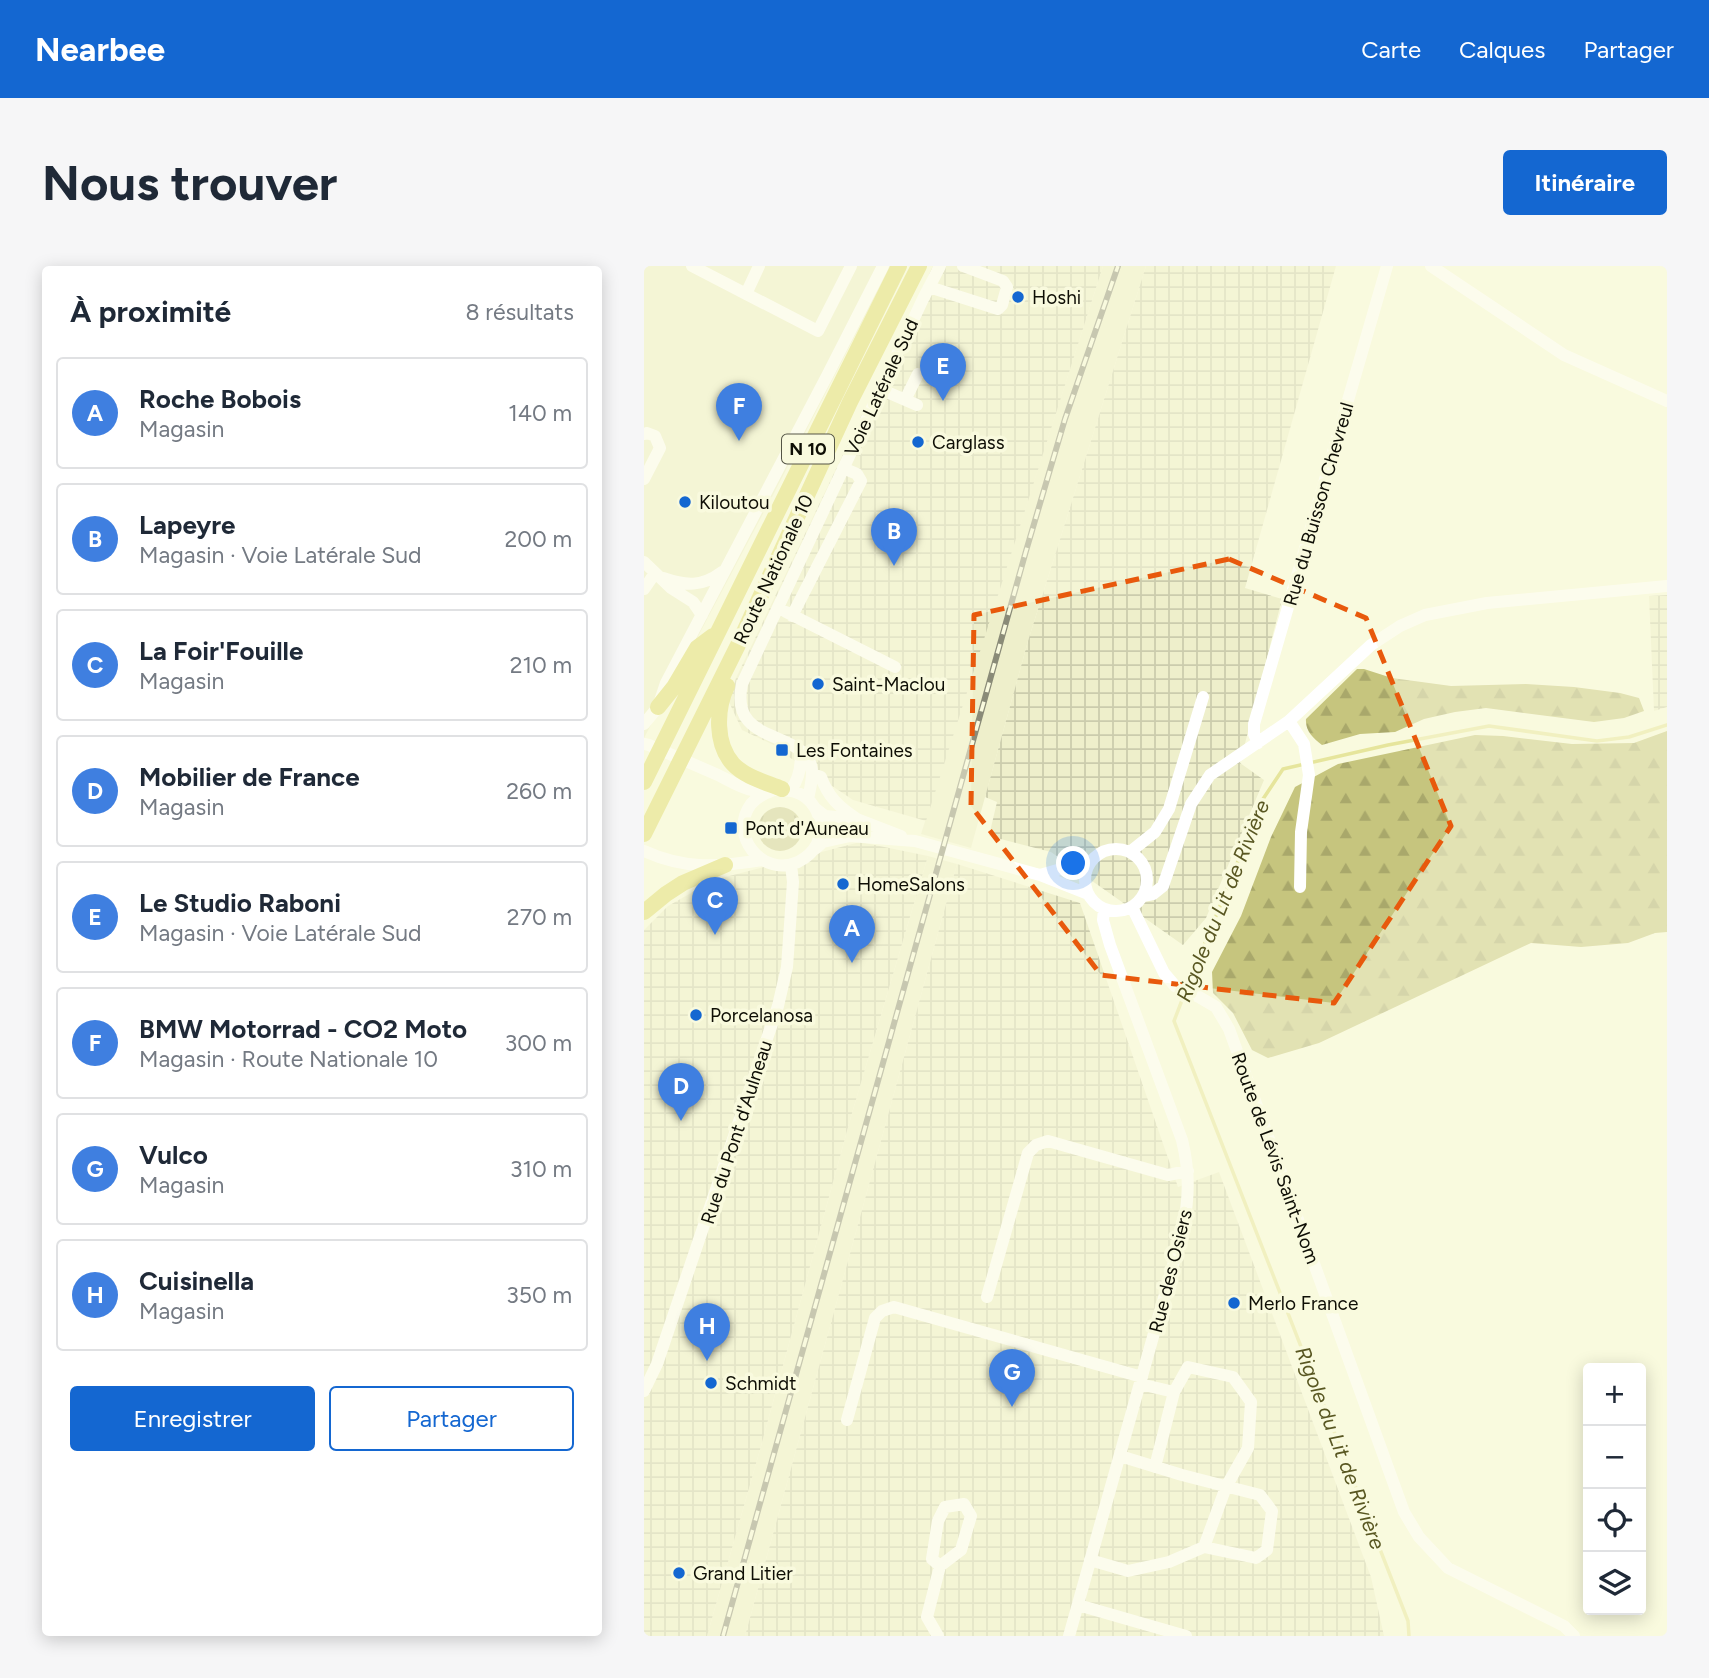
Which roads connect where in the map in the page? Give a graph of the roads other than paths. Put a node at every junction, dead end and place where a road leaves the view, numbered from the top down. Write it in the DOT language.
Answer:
graph roads {
  1 [pos="692,266"];
  2 [pos="759,266"];
  3 [pos="851,266"];
  4 [pos="883,266"];
  5 [pos="899,266"];
  6 [pos="919,266"];
  7 [pos="940,266"];
  8 [pos="962,266"];
  9 [pos="1387,266"];
  10 [pos="1431,266"];
  11 [pos="929,287"];
  12 [pos="746,294"];
  13 [pos="918,374"];
  14 [pos="880,389"];
  15 [pos="1667,401"];
  16 [pos="644,434"];
  17 [pos="843,468"];
  18 [pos="644,479"];
  19 [pos="644,562"];
  20 [pos="725,570"];
  21 [pos="657,575"];
  22 [pos="1667,586"];
  23 [pos="644,589"];
  24 [pos="776,608"];
  25 [pos="702,615"];
  26 [pos="792,616"];
  27 [pos="717,632"];
  28 [pos="738,645"];
  29 [pos="895,667"];
  30 [pos="1203,697"];
  31 [pos="657,707"];
  32 [pos="1289,721"];
  33 [pos="644,724"];
  34 [pos="1258,743"];
  35 [pos="644,744"];
  36 [pos="660,750"];
  37 [pos="800,752"];
  38 [pos="681,759"];
  39 [pos="812,774"];
  40 [pos="644,782"];
  41 [pos="782,789"];
  42 [pos="812,804"];
  43 [pos="857,819"];
  44 [pos="644,834"];
  45 [pos="915,841"];
  46 [pos="814,849"];
  47 [pos="644,851"];
  48 [pos="1130,852"];
  49 [pos="762,860"];
  50 [pos="1092,860"];
  51 [pos="725,865"];
  52 [pos="791,865"];
  53 [pos="1171,866"];
  54 [pos="1147,873"];
  55 [pos="1040,876"];
  56 [pos="1300,887"];
  57 [pos="1088,894"];
  58 [pos="1143,896"];
  59 [pos="1132,907"];
  60 [pos="1104,909"];
  61 [pos="644,912"];
  62 [pos="1188,1171"];
  63 [pos="988,1297"];
  64 [pos="1141,1381"];
  65 [pos="644,1391"];
  66 [pos="1174,1392"];
  67 [pos="846,1420"];
  68 [pos="1120,1456"];
  69 [pos="1155,1467"];
  70 [pos="1226,1487"];
  71 [pos="1203,1547"];
  72 [pos="1090,1560"];
  73 [pos="940,1566"];
  74 [pos="1078,1605"];
  75 [pos="938,1636"];
  76 [pos="1069,1636"];
  77 [pos="1186,1636"];
  78 [pos="1574,1636"];
  1 -- 12 [label="street"];
  2 -- 12 [label="street"];
  3 -- 12 [label="street"];
  4 -- 20 [label="street"];
  5 -- 27 [label="main road, N 10"];
  6 -- 28 [label="main road, Route Nationale 10 / N 10"];
  7 -- 11 [label="street, Voie Latérale Sud"];
  8 -- 11 [label="street"];
  9 -- 34 [label="street, Rue du Buisson Chevreul"];
  10 -- 15 [label="street"];
  11 -- 14 [label="street, Voie Latérale Sud"];
  13 -- 14 [label="street"];
  14 -- 17 [label="street, Voie Latérale Sud"];
  16 -- 18 [label="street"];
  17 -- 24 [label="street, Voie Latérale Sud"];
  17 -- 26 [label="street"];
  19 -- 21 [label="street"];
  20 -- 21 [label="street"];
  20 -- 25 [label="street"];
  21 -- 23 [label="street"];
  21 -- 25 [label="street"];
  22 -- 32 [label="street"];
  24 -- 26 [label="street"];
  24 -- 37 [label="street, Voie Latérale Sud"];
  25 -- 31 [label="street"];
  26 -- 29 [label="street"];
  27 -- 31 [label="main road"];
  27 -- 36 [label="main road, N 10"];
  28 -- 38 [label="main road, Route Nationale 10 / N 10"];
  28 -- 41 [label="main road"];
  30 -- 48 [label="street"];
  31 -- 33 [label="street"];
  32 -- 34 [label="street"];
  32 -- 56 [label="street"];
  34 -- 53 [label="street"];
  35 -- 36 [label="street"];
  36 -- 38 [label="street"];
  36 -- 40 [label="main road, N 10"];
  37 -- 39 [label="street"];
  37 -- 41 [label="street"];
  38 -- 41 [label="street"];
  38 -- 44 [label="main road, Route Nationale 10 / N 10"];
  39 -- 42 [label="street"];
  39 -- 43 [label="street"];
  41 -- 42 [label="street"];
  41 -- 49 [label="street"];
  42 -- 43 [label="street"];
  42 -- 46 [label="street"];
  43 -- 45 [label="street"];
  45 -- 46 [label="street"];
  45 -- 55 [label="street"];
  46 -- 52 [label="street"];
  47 -- 51 [label="street"];
  48 -- 50 [label="street"];
  48 -- 54 [label="street"];
  49 -- 51 [label="street"];
  49 -- 52 [label="street"];
  50 -- 55 [label="street"];
  50 -- 57 [label="street"];
  51 -- 61 [label="main road"];
  52 -- 65 [label="street, Rue du Pont d'Aulneau"];
  53 -- 54 [label="street"];
  53 -- 58 [label="street"];
  54 -- 58 [label="street"];
  55 -- 57 [label="street"];
  57 -- 60 [label="street"];
  58 -- 59 [label="street"];
  59 -- 60 [label="street"];
  59 -- 78 [label="street, Route de Lévis Saint-Nom"];
  60 -- 62 [label="street, Rue des Osiers"];
  62 -- 63 [label="street"];
  62 -- 64 [label="street, Rue des Osiers"];
  64 -- 66 [label="street"];
  64 -- 67 [label="street"];
  64 -- 68 [label="street, Rue des Osiers"];
  66 -- 69 [label="street"];
  66 -- 70 [label="street"];
  68 -- 69 [label="street"];
  68 -- 72 [label="street, Rue des Osiers"];
  69 -- 70 [label="street"];
  70 -- 71 [label="street"];
  70 -- 71 [label="street"];
  71 -- 72 [label="street"];
  72 -- 74 [label="street, Rue des Osiers"];
  73 -- 73 [label="street"];
  73 -- 75 [label="street"];
  74 -- 76 [label="street, Rue des Osiers"];
  74 -- 77 [label="street"];
}
